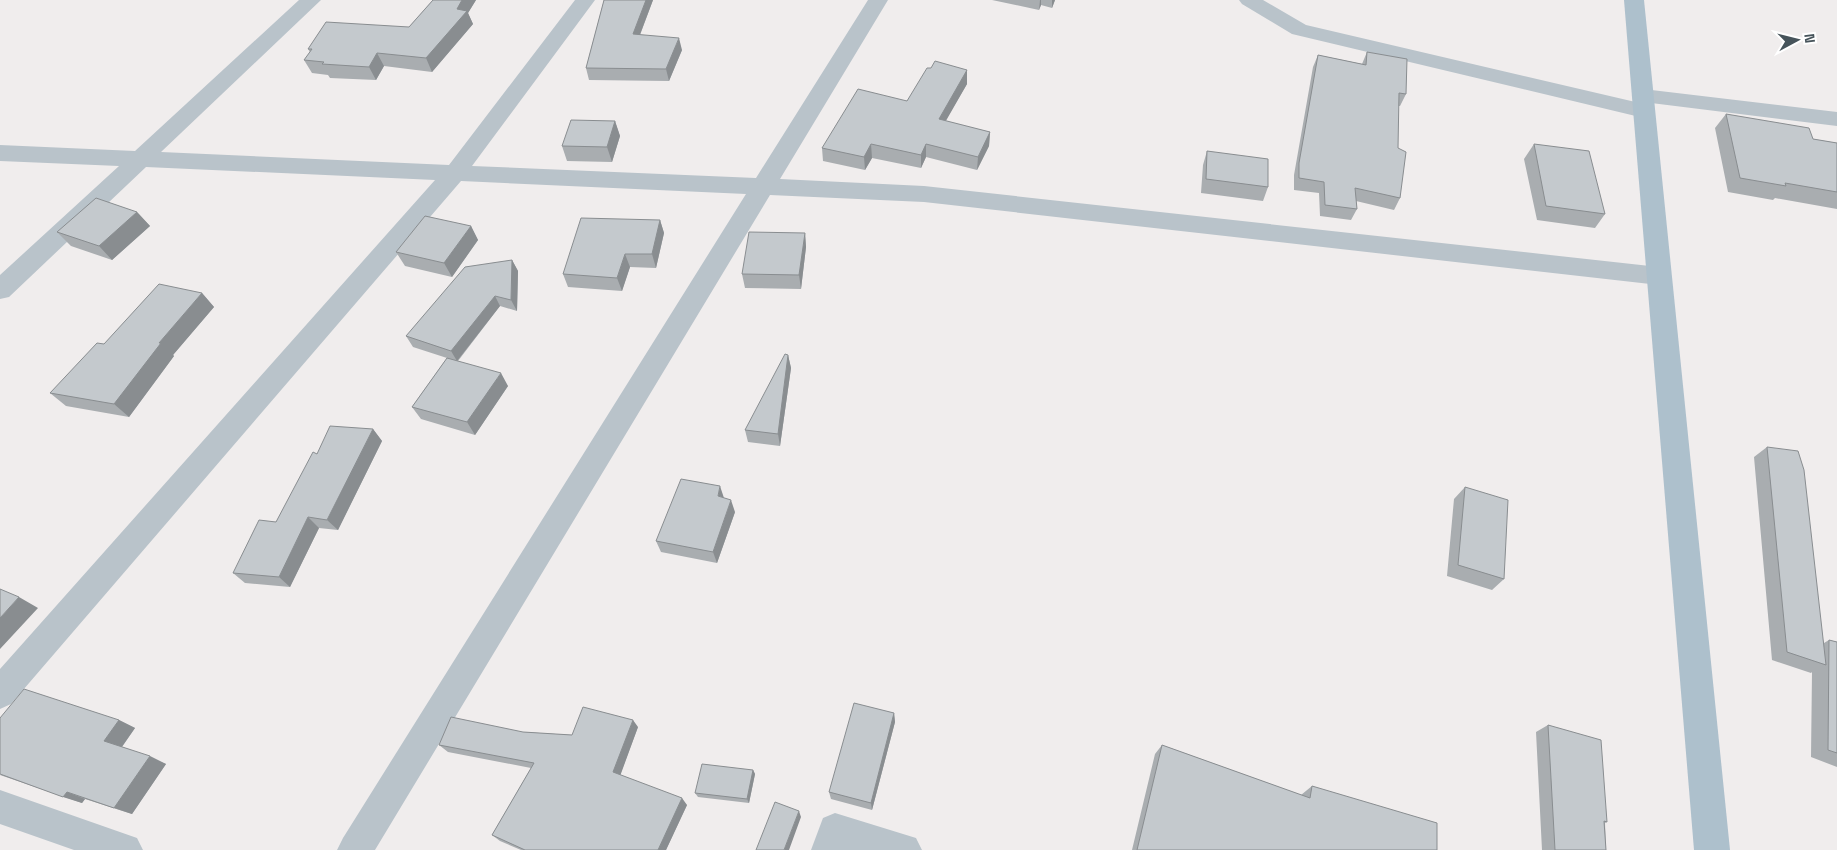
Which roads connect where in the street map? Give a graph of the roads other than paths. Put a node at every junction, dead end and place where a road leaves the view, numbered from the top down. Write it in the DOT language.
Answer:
graph roads {
  1 [pos="312,0"];
  2 [pos="584,0"];
  3 [pos="878,0"];
  4 [pos="1249,0"];
  5 [pos="1634,0"];
  6 [pos="1644,104"];
  7 [pos="1837,119"];
  8 [pos="0,153"];
  9 [pos="140,159"];
  10 [pos="455,173"];
  11 [pos="763,186"];
  12 [pos="1659,276"];
  13 [pos="0,290"];
  14 [pos="0,693"];
  15 [pos="0,807"];
  16 [pos="125,850"];
  17 [pos="355,850"];
  18 [pos="828,850"];
  19 [pos="904,850"];
  20 [pos="1712,850"];
  1 -- 9 [label="street"];
  2 -- 10 [label="street"];
  3 -- 11 [label="street"];
  4 -- 6 [label="street"];
  5 -- 6 [label="main road"];
  6 -- 7 [label="street"];
  6 -- 12 [label="main road"];
  8 -- 9 [label="street"];
  9 -- 10 [label="street"];
  9 -- 13 [label="street"];
  10 -- 11 [label="street"];
  10 -- 14 [label="street"];
  11 -- 12 [label="street"];
  11 -- 17 [label="street"];
  12 -- 20 [label="main road"];
  15 -- 16 [label="street"];
  18 -- 19 [label="street"];
}
